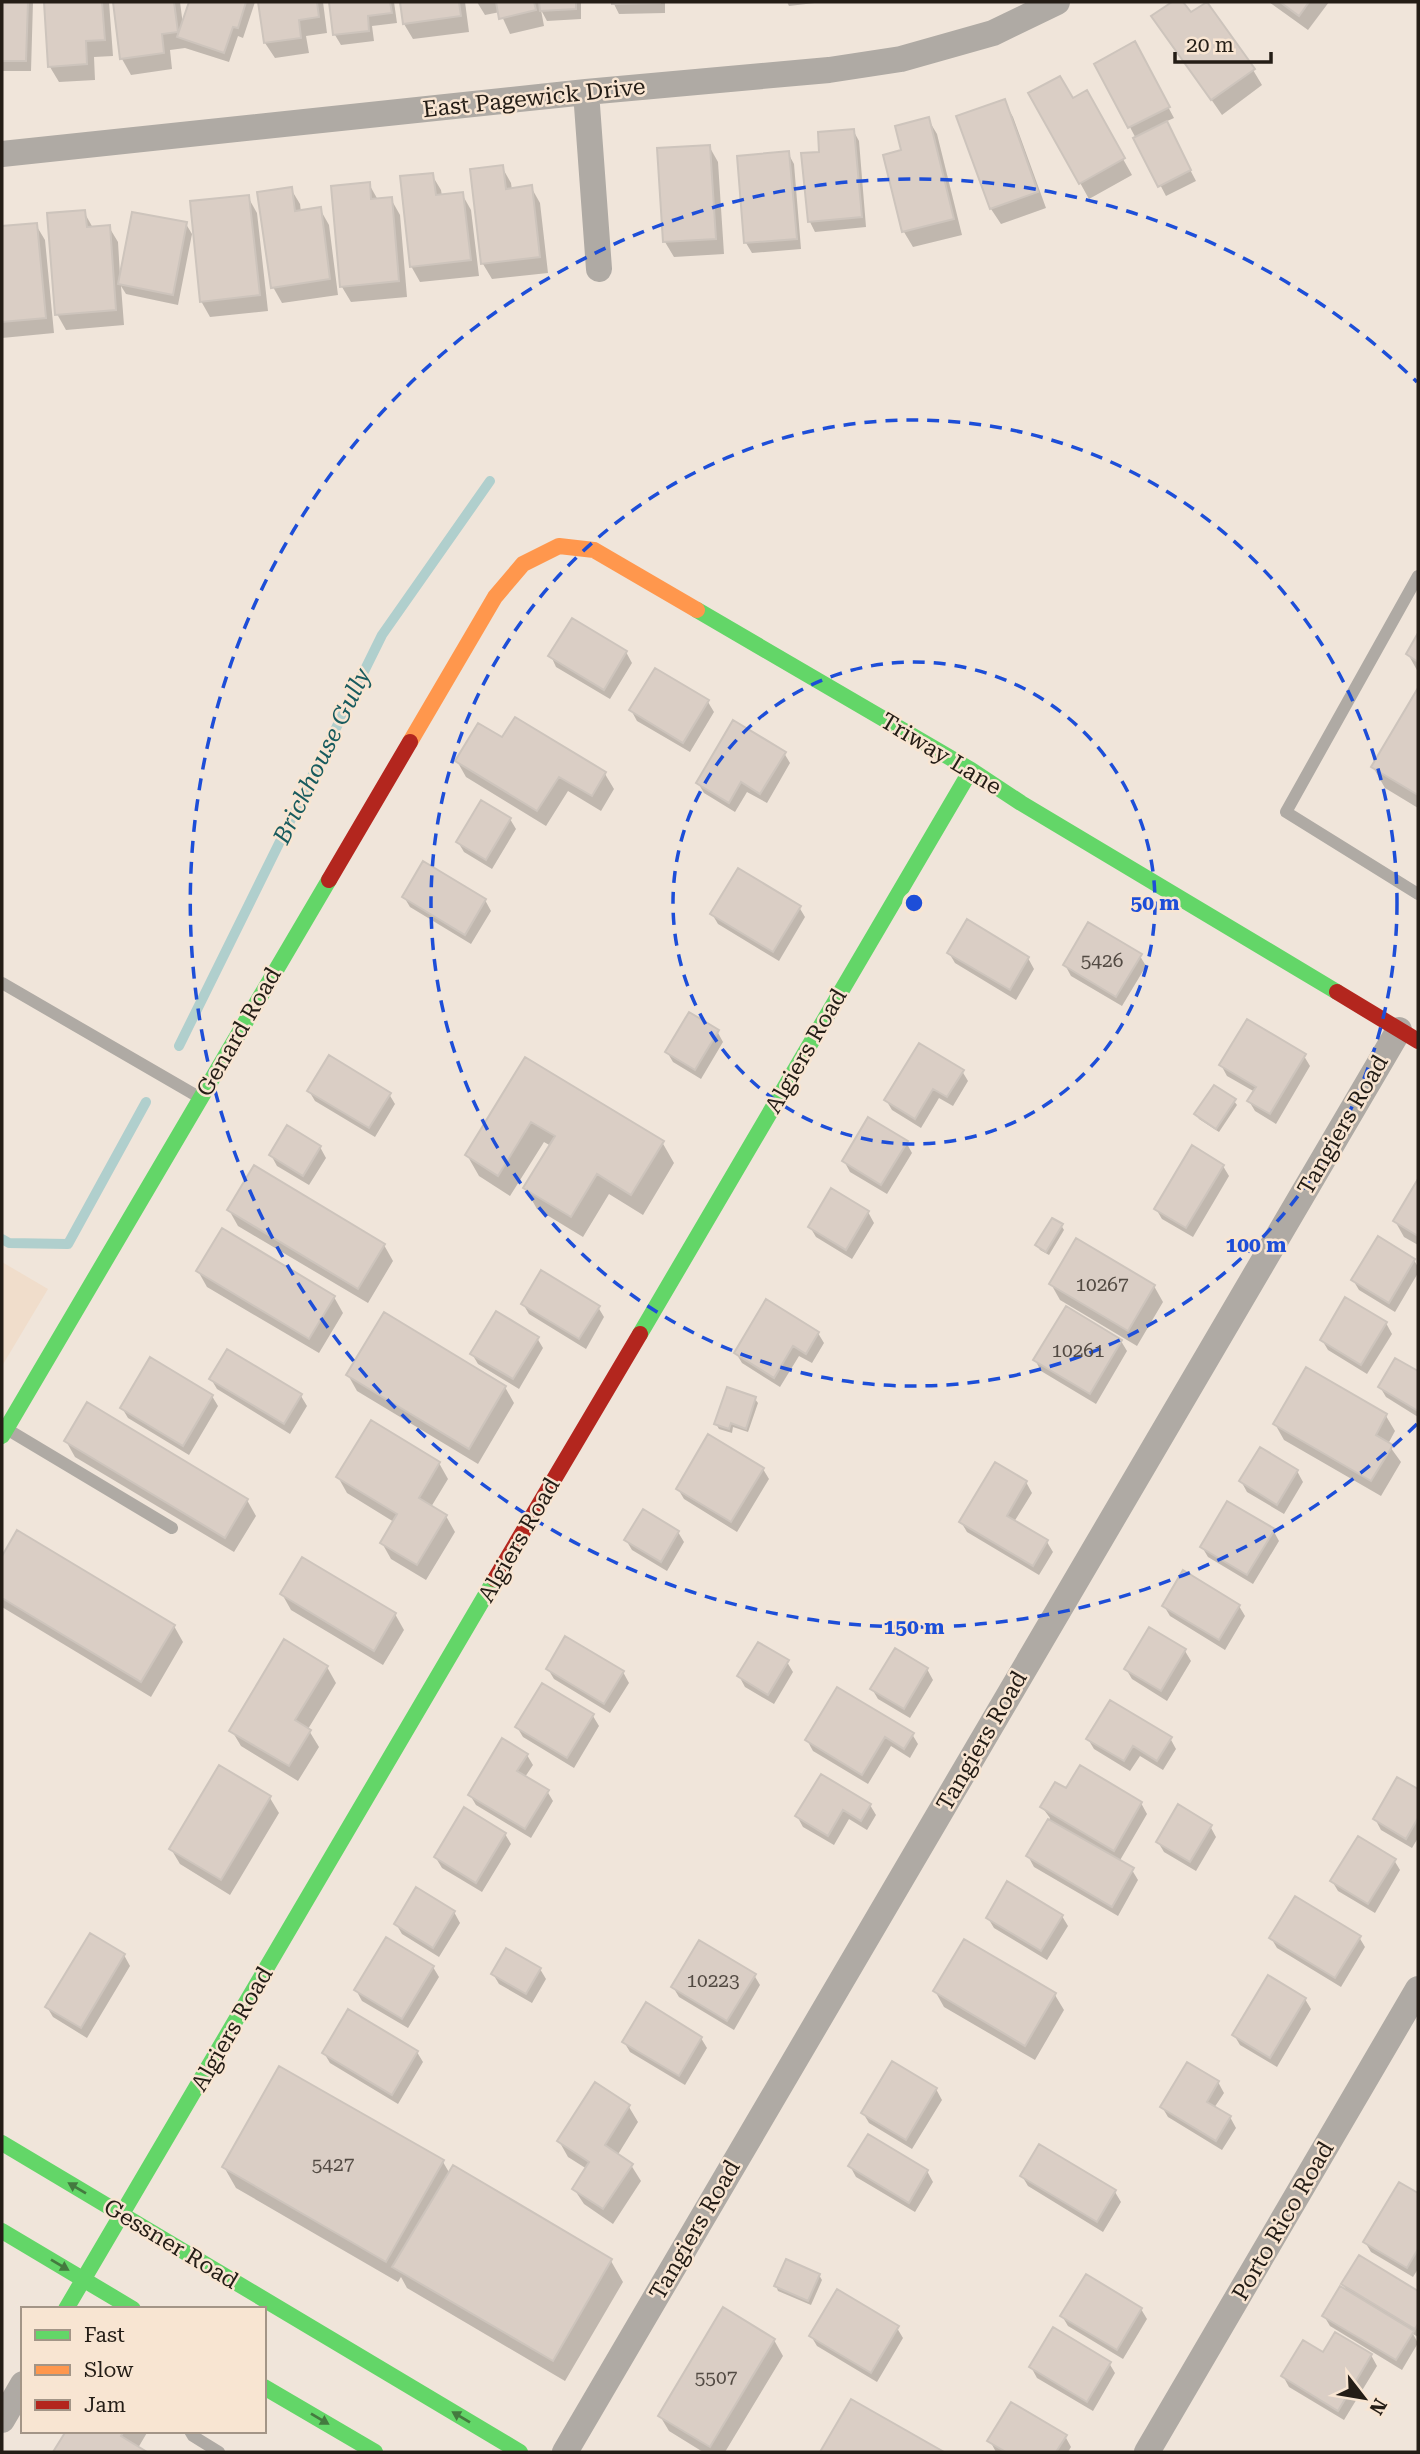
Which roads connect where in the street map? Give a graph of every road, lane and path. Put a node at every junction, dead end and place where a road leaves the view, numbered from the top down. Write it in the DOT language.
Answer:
graph roads {
  1 [pos="1057,2"];
  2 [pos="586,92"];
  3 [pos="2,154"];
  4 [pos="599,269"];
  5 [pos="1418,576"];
  6 [pos="476,629"];
  7 [pos="971,770"];
  8 [pos="1418,894"];
  9 [pos="2,983"];
  10 [pos="1408,1036"];
  11 [pos="201,1098"];
  12 [pos="4,1433"];
  13 [pos="172,1528"];
  14 [pos="1418,1989"];
  15 [pos="2,2143"];
  16 [pos="123,2215"];
  17 [pos="2,2231"];
  18 [pos="83,2279"];
  19 [pos="67,2307"];
  20 [pos="130,2307"];
  21 [pos="21,2387"];
  22 [pos="266,2387"];
  23 [pos="2,2420"];
  24 [pos="191,2433"];
  25 [pos="219,2452"];
  26 [pos="375,2452"];
  27 [pos="520,2452"];
  28 [pos="565,2452"];
  29 [pos="1147,2452"];
  1 -- 2 [label="street, East Pagewick Drive"];
  2 -- 3 [label="street, East Pagewick Drive"];
  2 -- 4 [label="street"];
  5 -- 8 [label="lane"];
  6 -- 7 [label="street, Triway Lane"];
  6 -- 11 [label="street, Genard Road"];
  7 -- 10 [label="street, Triway Lane"];
  7 -- 16 [label="street, Algiers Road"];
  9 -- 11 [label="lane"];
  10 -- 28 [label="street, Tangiers Road"];
  11 -- 12 [label="street, Genard Road"];
  12 -- 13 [label="lane"];
  14 -- 29 [label="street, Porto Rico Road"];
  16 -- 15 [label="street, Gessner Road, one-way"];
  16 -- 18 [label="street, Algiers Road"];
  27 -- 16 [label="street, Gessner Road, one-way"];
  17 -- 18 [label="street, one-way"];
  18 -- 19 [label="street, Algiers Road"];
  18 -- 20 [label="street"];
  21 -- 23 [label="street"];
  22 -- 26 [label="street, one-way"];
  24 -- 25 [label="lane"];
}
